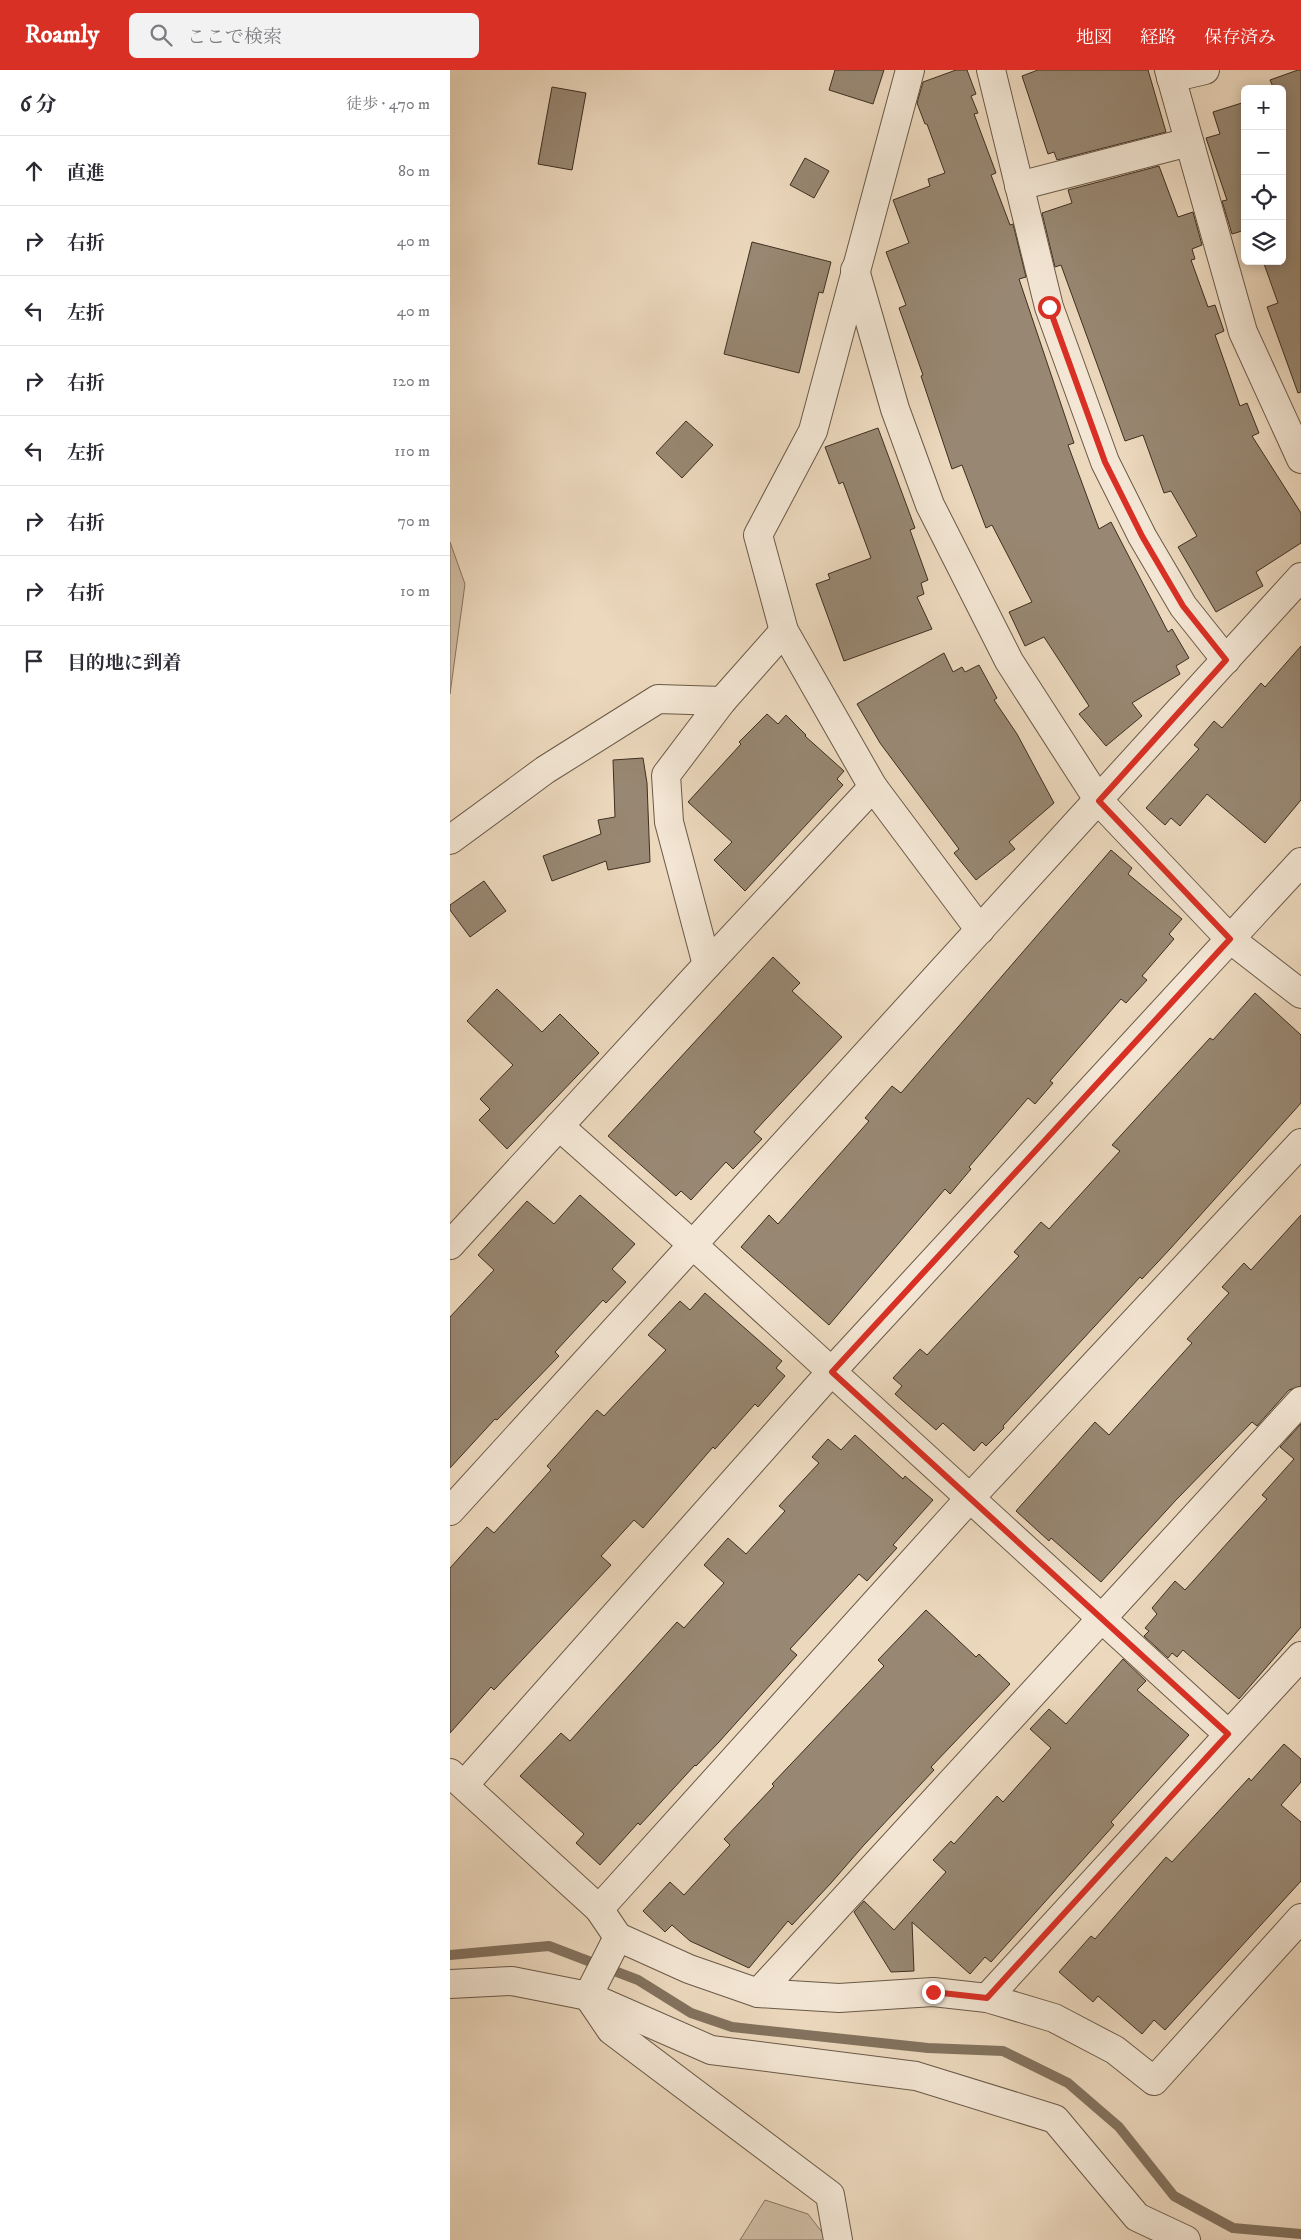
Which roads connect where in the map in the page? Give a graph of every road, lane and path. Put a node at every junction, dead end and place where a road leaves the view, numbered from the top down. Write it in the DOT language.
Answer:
graph roads {
  1 [pos="910,70"];
  2 [pos="991,70"];
  3 [pos="1205,70"];
  4 [pos="1170,74"];
  5 [pos="1189,142"];
  6 [pos="1020,186"];
  7 [pos="855,270"];
  8 [pos="1301,459"];
  9 [pos="1301,577"];
  10 [pos="784,631"];
  11 [pos="1226,660"];
  12 [pos="722,701"];
  13 [pos="873,787"];
  14 [pos="1099,801"];
  15 [pos="450,840"];
  16 [pos="1301,862"];
  17 [pos="980,930"];
  18 [pos="1230,939"];
  19 [pos="707,965"];
  20 [pos="1301,994"];
  21 [pos="559,1126"];
  22 [pos="1301,1144"];
  23 [pos="692,1244"];
  24 [pos="450,1245"];
  25 [pos="832,1372"];
  26 [pos="1301,1401"];
  27 [pos="970,1499"];
  28 [pos="450,1511"];
  29 [pos="1100,1618"];
  30 [pos="1301,1656"];
  31 [pos="1228,1734"];
  32 [pos="457,1779"];
  33 [pos="599,1909"];
  34 [pos="1301,1918"];
  35 [pos="615,1942"];
  36 [pos="450,1984"];
  37 [pos="591,1989"];
  38 [pos="758,1993"];
  39 [pos="987,1998"];
  40 [pos="838,2240"];
  41 [pos="1186,2240"];
  1 -- 7 [label="street"];
  2 -- 6 [label="street"];
  3 -- 4 [label="street"];
  4 -- 5 [label="street"];
  5 -- 6 [label="street"];
  5 -- 8 [label="street"];
  6 -- 11 [label="street"];
  7 -- 10 [label="street"];
  7 -- 14 [label="street"];
  9 -- 11 [label="street"];
  10 -- 12 [label="street"];
  10 -- 13 [label="street"];
  11 -- 14 [label="street"];
  12 -- 15 [label="street"];
  12 -- 19 [label="street"];
  13 -- 17 [label="street"];
  13 -- 19 [label="street"];
  14 -- 17 [label="street"];
  14 -- 18 [label="street"];
  16 -- 18 [label="street"];
  17 -- 23 [label="street"];
  18 -- 20 [label="street"];
  18 -- 25 [label="street"];
  19 -- 21 [label="street"];
  21 -- 23 [label="street"];
  21 -- 24 [label="street"];
  22 -- 27 [label="street"];
  23 -- 25 [label="street"];
  23 -- 28 [label="street"];
  25 -- 27 [label="street"];
  25 -- 32 [label="street"];
  26 -- 29 [label="street"];
  27 -- 29 [label="street"];
  27 -- 33 [label="street"];
  29 -- 31 [label="street"];
  29 -- 38 [label="street"];
  30 -- 31 [label="street"];
  31 -- 39 [label="street"];
  32 -- 33 [label="street"];
  33 -- 35 [label="street"];
  34 -- 39 [label="street"];
  35 -- 37 [label="street"];
  35 -- 38 [label="street"];
  36 -- 37 [label="street"];
  37 -- 40 [label="street"];
  37 -- 41 [label="street"];
  38 -- 39 [label="street"];
}
